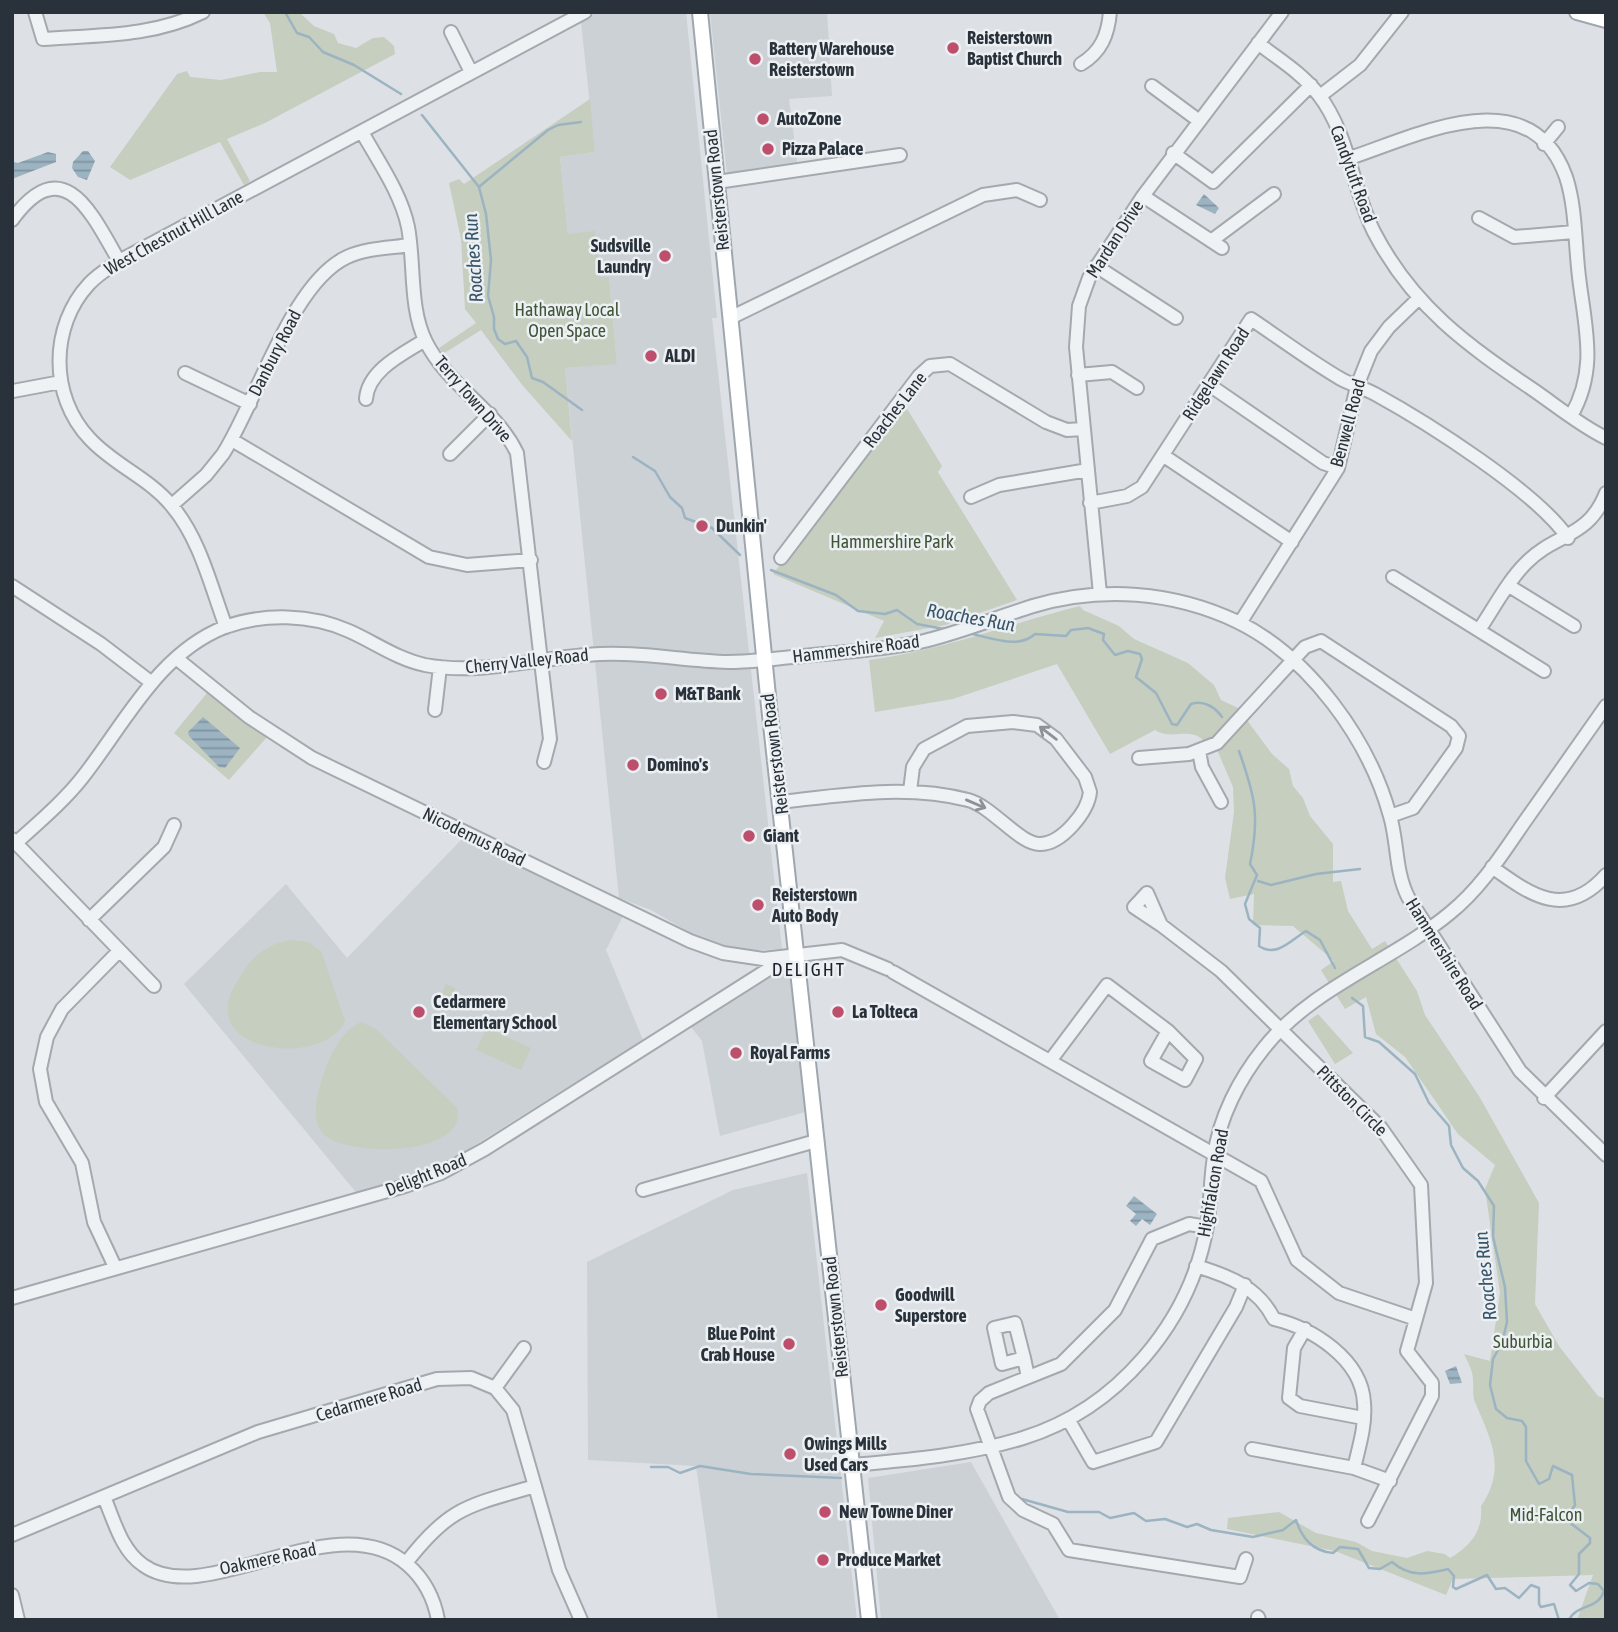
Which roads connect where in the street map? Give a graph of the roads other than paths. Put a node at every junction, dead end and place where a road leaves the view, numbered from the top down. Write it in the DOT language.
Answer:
graph roads {
  1 [pos="35,12"];
  2 [pos="203,12"];
  3 [pos="585,12"];
  4 [pos="700,12"];
  5 [pos="1110,12"];
  6 [pos="1282,12"];
  7 [pos="1402,12"];
  8 [pos="1577,12"];
  9 [pos="1606,20"];
  10 [pos="451,32"];
  11 [pos="1258,43"];
  12 [pos="1081,64"];
  13 [pos="471,72"];
  14 [pos="1152,86"];
  15 [pos="1315,91"];
  16 [pos="1198,120"];
  17 [pos="1558,127"];
  18 [pos="362,132"];
  19 [pos="1544,144"];
  20 [pos="1173,153"];
  21 [pos="900,155"];
  22 [pos="1348,159"];
  23 [pos="717,182"];
  24 [pos="1274,194"];
  25 [pos="1143,196"];
  26 [pos="1040,200"];
  27 [pos="1479,218"];
  28 [pos="12,220"];
  29 [pos="1574,232"];
  30 [pos="410,245"];
  31 [pos="119,261"];
  32 [pos="1096,266"];
  33 [pos="1418,299"];
  34 [pos="730,318"];
  35 [pos="1176,318"];
  36 [pos="425,340"];
  37 [pos="185,373"];
  38 [pos="1078,375"];
  39 [pos="61,382"];
  40 [pos="1209,384"];
  41 [pos="1357,386"];
  42 [pos="1137,388"];
  43 [pos="13,391"];
  44 [pos="366,399"];
  45 [pos="250,404"];
  46 [pos="490,414"];
  47 [pos="1571,416"];
  48 [pos="1083,429"];
  49 [pos="1606,438"];
  50 [pos="232,440"];
  51 [pos="450,454"];
  52 [pos="1164,456"];
  53 [pos="1338,468"];
  54 [pos="1088,470"];
  55 [pos="1606,494"];
  56 [pos="971,498"];
  57 [pos="1090,503"];
  58 [pos="172,505"];
  59 [pos="1568,538"];
  60 [pos="1292,542"];
  61 [pos="781,558"];
  62 [pos="531,560"];
  63 [pos="1393,577"];
  64 [pos="12,586"];
  65 [pos="1508,586"];
  66 [pos="1100,593"];
  67 [pos="1240,623"];
  68 [pos="1574,626"];
  69 [pos="226,627"];
  70 [pos="1479,630"];
  71 [pos="176,658"];
  72 [pos="765,659"];
  73 [pos="542,660"];
  74 [pos="1293,660"];
  75 [pos="440,667"];
  76 [pos="1544,671"];
  77 [pos="152,683"];
  78 [pos="1606,706"];
  79 [pos="435,710"];
  80 [pos="1199,751"];
  81 [pos="1139,758"];
  82 [pos="544,762"];
  83 [pos="910,791"];
  84 [pos="780,802"];
  85 [pos="1221,802"];
  86 [pos="1391,816"];
  87 [pos="174,825"];
  88 [pos="14,840"];
  89 [pos="1492,867"];
  90 [pos="1606,875"];
  91 [pos="89,920"];
  92 [pos="1161,925"];
  93 [pos="1428,929"];
  94 [pos="119,951"];
  95 [pos="797,957"];
  96 [pos="154,986"];
  97 [pos="1280,1030"];
  98 [pos="1168,1031"];
  99 [pos="1606,1031"];
  100 [pos="1051,1061"];
  101 [pos="1544,1098"];
  102 [pos="817,1140"];
  103 [pos="1606,1155"];
  104 [pos="1214,1156"];
  105 [pos="643,1189"];
  106 [pos="1207,1227"];
  107 [pos="1196,1266"];
  108 [pos="115,1267"];
  109 [pos="1245,1285"];
  110 [pos="12,1298"];
  111 [pos="1416,1319"];
  112 [pos="1305,1329"];
  113 [pos="524,1348"];
  114 [pos="1024,1359"];
  115 [pos="1028,1377"];
  116 [pos="495,1388"];
  117 [pos="1363,1418"];
  118 [pos="1068,1419"];
  119 [pos="991,1447"];
  120 [pos="1252,1448"];
  121 [pos="852,1465"];
  122 [pos="1354,1468"];
  123 [pos="1390,1481"];
  124 [pos="535,1486"];
  125 [pos="104,1496"];
  126 [pos="1368,1521"];
  127 [pos="12,1535"];
  128 [pos="1246,1559"];
  129 [pos="406,1563"];
  130 [pos="12,1595"];
  131 [pos="18,1620"];
  132 [pos="438,1620"];
  133 [pos="581,1620"];
  134 [pos="869,1620"];
  1 -- 2 [label="street"];
  3 -- 13 [label="street, West Chestnut Hill Lane"];
  4 -- 23 [label="main road, Reisterstown Road"];
  5 -- 12 [label="street"];
  6 -- 11 [label="street, Mardan Drive"];
  7 -- 15 [label="street"];
  8 -- 9 [label="main road"];
  10 -- 13 [label="street"];
  11 -- 15 [label="street, Candytuft Road"];
  11 -- 16 [label="street, Mardan Drive"];
  13 -- 18 [label="street, West Chestnut Hill Lane"];
  14 -- 16 [label="street"];
  15 -- 20 [label="street"];
  15 -- 22 [label="street, Candytuft Road"];
  16 -- 20 [label="street, Mardan Drive"];
  17 -- 19 [label="street"];
  18 -- 30 [label="street, Terry Town Drive"];
  18 -- 31 [label="street, West Chestnut Hill Lane"];
  19 -- 22 [label="street"];
  19 -- 29 [label="street"];
  20 -- 25 [label="street, Mardan Drive"];
  21 -- 23 [label="street"];
  22 -- 33 [label="street, Candytuft Road"];
  23 -- 34 [label="main road, Reisterstown Road"];
  24 -- 25 [label="street"];
  25 -- 32 [label="street, Mardan Drive"];
  26 -- 34 [label="street"];
  27 -- 29 [label="street"];
  28 -- 31 [label="street"];
  29 -- 47 [label="street"];
  30 -- 36 [label="street, Terry Town Drive"];
  30 -- 45 [label="street, Danbury Road"];
  31 -- 39 [label="street, West Chestnut Hill Lane"];
  32 -- 35 [label="street"];
  32 -- 38 [label="street, Mardan Drive"];
  33 -- 41 [label="street, Benwell Road"];
  33 -- 47 [label="street, Candytuft Road"];
  34 -- 72 [label="main road, Reisterstown Road"];
  36 -- 44 [label="street"];
  36 -- 46 [label="street, Terry Town Drive"];
  37 -- 45 [label="street"];
  38 -- 42 [label="street"];
  38 -- 48 [label="street, Mardan Drive"];
  39 -- 43 [label="street"];
  39 -- 58 [label="street, West Chestnut Hill Lane"];
  40 -- 41 [label="street, Ridgelawn Road"];
  40 -- 52 [label="street, Ridgelawn Road"];
  40 -- 53 [label="street"];
  41 -- 53 [label="street, Benwell Road"];
  41 -- 59 [label="street"];
  45 -- 50 [label="street, Danbury Road"];
  46 -- 51 [label="street"];
  46 -- 62 [label="street, Terry Town Drive"];
  47 -- 49 [label="street, Candytuft Road"];
  48 -- 54 [label="street, Mardan Drive"];
  48 -- 61 [label="street, Roaches Lane"];
  50 -- 58 [label="street, Danbury Road"];
  50 -- 62 [label="street"];
  52 -- 57 [label="street, Ridgelawn Road"];
  52 -- 60 [label="street"];
  53 -- 60 [label="street, Benwell Road"];
  54 -- 56 [label="street"];
  54 -- 57 [label="street, Mardan Drive"];
  55 -- 59 [label="street"];
  57 -- 66 [label="street, Mardan Drive"];
  58 -- 69 [label="street, West Chestnut Hill Lane"];
  59 -- 65 [label="street"];
  60 -- 67 [label="street, Benwell Road"];
  62 -- 73 [label="street, Terry Town Drive"];
  63 -- 70 [label="street"];
  64 -- 77 [label="street"];
  65 -- 68 [label="street"];
  65 -- 70 [label="street"];
  66 -- 67 [label="street, Hammershire Road"];
  66 -- 72 [label="street, Hammershire Road"];
  67 -- 74 [label="street, Hammershire Road"];
  69 -- 71 [label="street, Cherry Valley Road"];
  69 -- 75 [label="street, Cherry Valley Road"];
  70 -- 76 [label="street"];
  71 -- 77 [label="street, Cherry Valley Road"];
  71 -- 95 [label="street, Nicodemus Road"];
  72 -- 73 [label="street, Cherry Valley Road"];
  72 -- 84 [label="main road, Reisterstown Road"];
  73 -- 75 [label="street, Cherry Valley Road"];
  73 -- 82 [label="street, Terry Town Drive"];
  74 -- 80 [label="street"];
  74 -- 86 [label="street, Hammershire Road"];
  74 -- 86 [label="street"];
  75 -- 79 [label="street"];
  77 -- 88 [label="street, Cherry Valley Road"];
  78 -- 89 [label="street, Highfalcon Road"];
  80 -- 81 [label="street"];
  80 -- 85 [label="street"];
  83 -- 83 [label="street, one-way"];
  83 -- 84 [label="street"];
  84 -- 95 [label="main road, Reisterstown Road"];
  86 -- 93 [label="street, Hammershire Road"];
  87 -- 91 [label="street"];
  88 -- 91 [label="street"];
  89 -- 90 [label="street"];
  89 -- 93 [label="street, Highfalcon Road"];
  91 -- 94 [label="street"];
  92 -- 97 [label="street, Pittston Circle"];
  93 -- 97 [label="street, Highfalcon Road"];
  93 -- 101 [label="street, Hammershire Road"];
  94 -- 96 [label="street"];
  94 -- 108 [label="street"];
  95 -- 100 [label="street"];
  95 -- 102 [label="main road, Reisterstown Road"];
  95 -- 108 [label="street, Delight Road"];
  97 -- 104 [label="street, Highfalcon Road"];
  97 -- 111 [label="street, Pittston Circle"];
  98 -- 100 [label="street"];
  99 -- 101 [label="street"];
  100 -- 104 [label="street"];
  101 -- 103 [label="street, Hammershire Road"];
  102 -- 105 [label="street"];
  102 -- 121 [label="main road, Reisterstown Road"];
  104 -- 106 [label="street, Highfalcon Road"];
  104 -- 111 [label="street"];
  106 -- 107 [label="street, Highfalcon Road"];
  106 -- 115 [label="street"];
  107 -- 109 [label="street"];
  107 -- 118 [label="street, Highfalcon Road"];
  108 -- 110 [label="street, Delight Road"];
  109 -- 112 [label="street"];
  109 -- 118 [label="street"];
  111 -- 123 [label="street, Pittston Circle"];
  112 -- 117 [label="street"];
  112 -- 117 [label="street"];
  113 -- 116 [label="street"];
  114 -- 115 [label="street"];
  115 -- 119 [label="street"];
  116 -- 124 [label="street"];
  116 -- 125 [label="street, Cedarmere Road"];
  117 -- 122 [label="street"];
  118 -- 119 [label="street, Highfalcon Road"];
  119 -- 121 [label="street, Highfalcon Road"];
  119 -- 128 [label="street"];
  120 -- 122 [label="street"];
  121 -- 134 [label="main road, Reisterstown Road"];
  122 -- 123 [label="street"];
  123 -- 126 [label="street"];
  124 -- 129 [label="street"];
  124 -- 133 [label="street"];
  125 -- 127 [label="street, Cedarmere Road"];
  125 -- 129 [label="street, Oakmere Road"];
  129 -- 132 [label="street, Oakmere Road"];
  130 -- 131 [label="street"];
}
